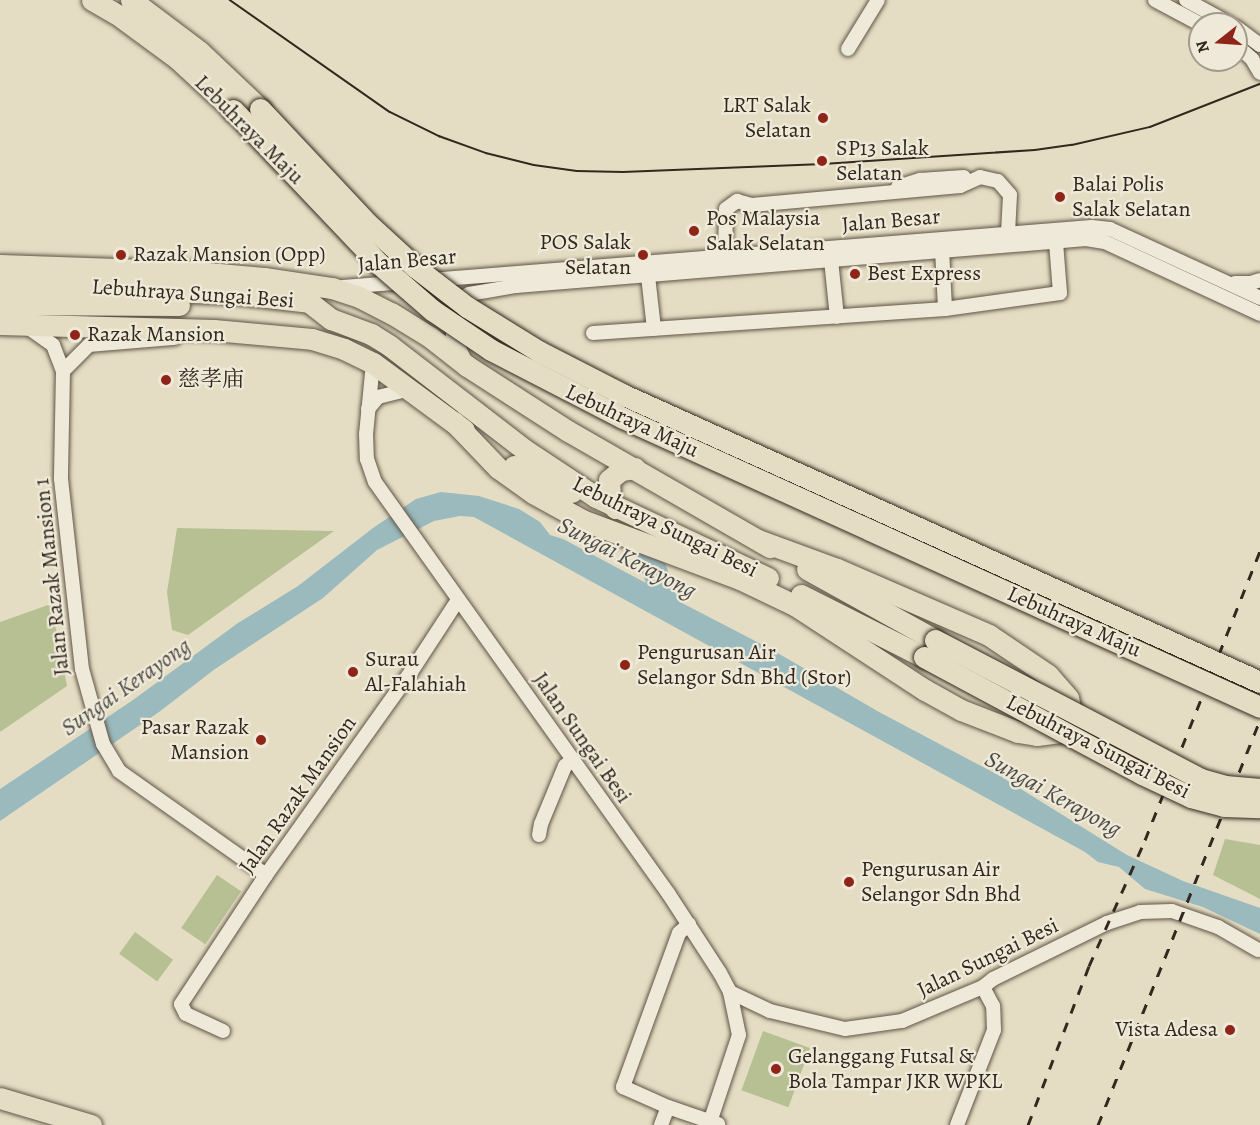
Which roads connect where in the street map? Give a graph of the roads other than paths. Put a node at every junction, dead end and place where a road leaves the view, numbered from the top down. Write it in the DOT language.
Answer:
graph roads {
  1 [pos="92,0"];
  2 [pos="131,0"];
  3 [pos="1155,0"];
  4 [pos="1186,0"];
  5 [pos="875,1"];
  6 [pos="1208,12"];
  7 [pos="1188,18"];
  8 [pos="848,49"];
  9 [pos="1248,56"];
  10 [pos="1260,72"];
  11 [pos="1008,233"];
  12 [pos="1056,243"];
  13 [pos="942,249"];
  14 [pos="725,258"];
  15 [pos="831,260"];
  16 [pos="2,270"];
  17 [pos="567,276"];
  18 [pos="648,276"];
  19 [pos="1260,280"];
  20 [pos="1227,282"];
  21 [pos="332,288"];
  22 [pos="1260,297"];
  23 [pos="0,304"];
  24 [pos="945,309"];
  25 [pos="1260,314"];
  26 [pos="837,317"];
  27 [pos="332,319"];
  28 [pos="0,324"];
  29 [pos="24,325"];
  30 [pos="654,329"];
  31 [pos="214,330"];
  32 [pos="593,333"];
  33 [pos="373,363"];
  34 [pos="467,366"];
  35 [pos="63,371"];
  36 [pos="407,390"];
  37 [pos="368,409"];
  38 [pos="454,422"];
  39 [pos="635,468"];
  40 [pos="596,497"];
  41 [pos="615,508"];
  42 [pos="758,540"];
  43 [pos="458,600"];
  44 [pos="929,649"];
  45 [pos="1260,682"];
  46 [pos="1260,708"];
  47 [pos="572,760"];
  48 [pos="1260,789"];
  49 [pos="1260,807"];
  50 [pos="539,835"];
  51 [pos="266,875"];
  52 [pos="689,924"];
  53 [pos="1258,950"];
  54 [pos="983,987"];
  55 [pos="730,992"];
  56 [pos="223,1031"];
  57 [pos="0,1100"];
  58 [pos="668,1107"];
  59 [pos="713,1124"];
  60 [pos="56,1125"];
  61 [pos="91,1125"];
  62 [pos="661,1125"];
  63 [pos="957,1125"];
  1 -- 46 [label="highway, Lebuhraya Maju, bridge"];
  2 -- 45 [label="highway, Lebuhraya Maju, bridge"];
  3 -- 7 [label="street"];
  4 -- 6 [label="street"];
  5 -- 8 [label="street"];
  9 -- 10 [label="street"];
  11 -- 14 [label="street, Jalan Besar"];
  11 -- 14 [label="street"];
  11 -- 20 [label="street, Jalan Besar"];
  12 -- 13 [label="street, Jalan Besar"];
  12 -- 24 [label="street"];
  12 -- 25 [label="street, Jalan Besar"];
  13 -- 15 [label="street, Jalan Besar"];
  13 -- 24 [label="street"];
  14 -- 17 [label="street, Jalan Besar"];
  15 -- 18 [label="street, Jalan Besar"];
  15 -- 26 [label="street"];
  16 -- 21 [label="highway, Lebuhraya Sungai Besi"];
  16 -- 27 [label="highway, Lebuhraya Sungai Besi"];
  17 -- 18 [label="street, Jalan Besar"];
  17 -- 21 [label="street, Jalan Besar"];
  17 -- 34 [label="street, Jalan Besar"];
  18 -- 30 [label="street"];
  19 -- 20 [label="street"];
  20 -- 22 [label="street, Jalan Besar"];
  21 -- 34 [label="highway, Lebuhraya Sungai Besi"];
  23 -- 27 [label="highway"];
  24 -- 26 [label="street"];
  26 -- 30 [label="street"];
  27 -- 40 [label="highway, Lebuhraya Sungai Besi"];
  28 -- 29 [label="highway"];
  29 -- 31 [label="highway"];
  29 -- 35 [label="street, Jalan Razak Mansion 1"];
  30 -- 32 [label="street"];
  31 -- 33 [label="highway"];
  31 -- 35 [label="street"];
  33 -- 36 [label="highway"];
  33 -- 37 [label="street"];
  34 -- 39 [label="highway, Lebuhraya Sungai Besi"];
  35 -- 51 [label="street, Jalan Razak Mansion 1"];
  36 -- 37 [label="street"];
  36 -- 38 [label="highway"];
  37 -- 43 [label="street"];
  38 -- 40 [label="highway"];
  38 -- 42 [label="highway"];
  39 -- 41 [label="highway"];
  39 -- 42 [label="highway, Lebuhraya Sungai Besi"];
  40 -- 41 [label="highway, Lebuhraya Sungai Besi"];
  41 -- 44 [label="highway, Lebuhraya Sungai Besi"];
  42 -- 44 [label="highway, Lebuhraya Sungai Besi"];
  43 -- 47 [label="street, Jalan Sungai Besi"];
  43 -- 51 [label="street, Jalan Razak Mansion"];
  44 -- 48 [label="highway, Lebuhraya Sungai Besi, bridge"];
  44 -- 49 [label="highway, Lebuhraya Sungai Besi, bridge"];
  47 -- 50 [label="street"];
  47 -- 52 [label="street, Jalan Sungai Besi"];
  51 -- 56 [label="street, Jalan Razak Mansion"];
  52 -- 55 [label="street, Jalan Sungai Besi"];
  52 -- 58 [label="street"];
  53 -- 54 [label="street, Jalan Sungai Besi"];
  54 -- 55 [label="street, Jalan Sungai Besi"];
  54 -- 63 [label="street"];
  55 -- 59 [label="street, Jalan Sungai Besi"];
  57 -- 60 [label="highway"];
  57 -- 61 [label="highway"];
  58 -- 59 [label="street"];
  58 -- 62 [label="street"];
}
